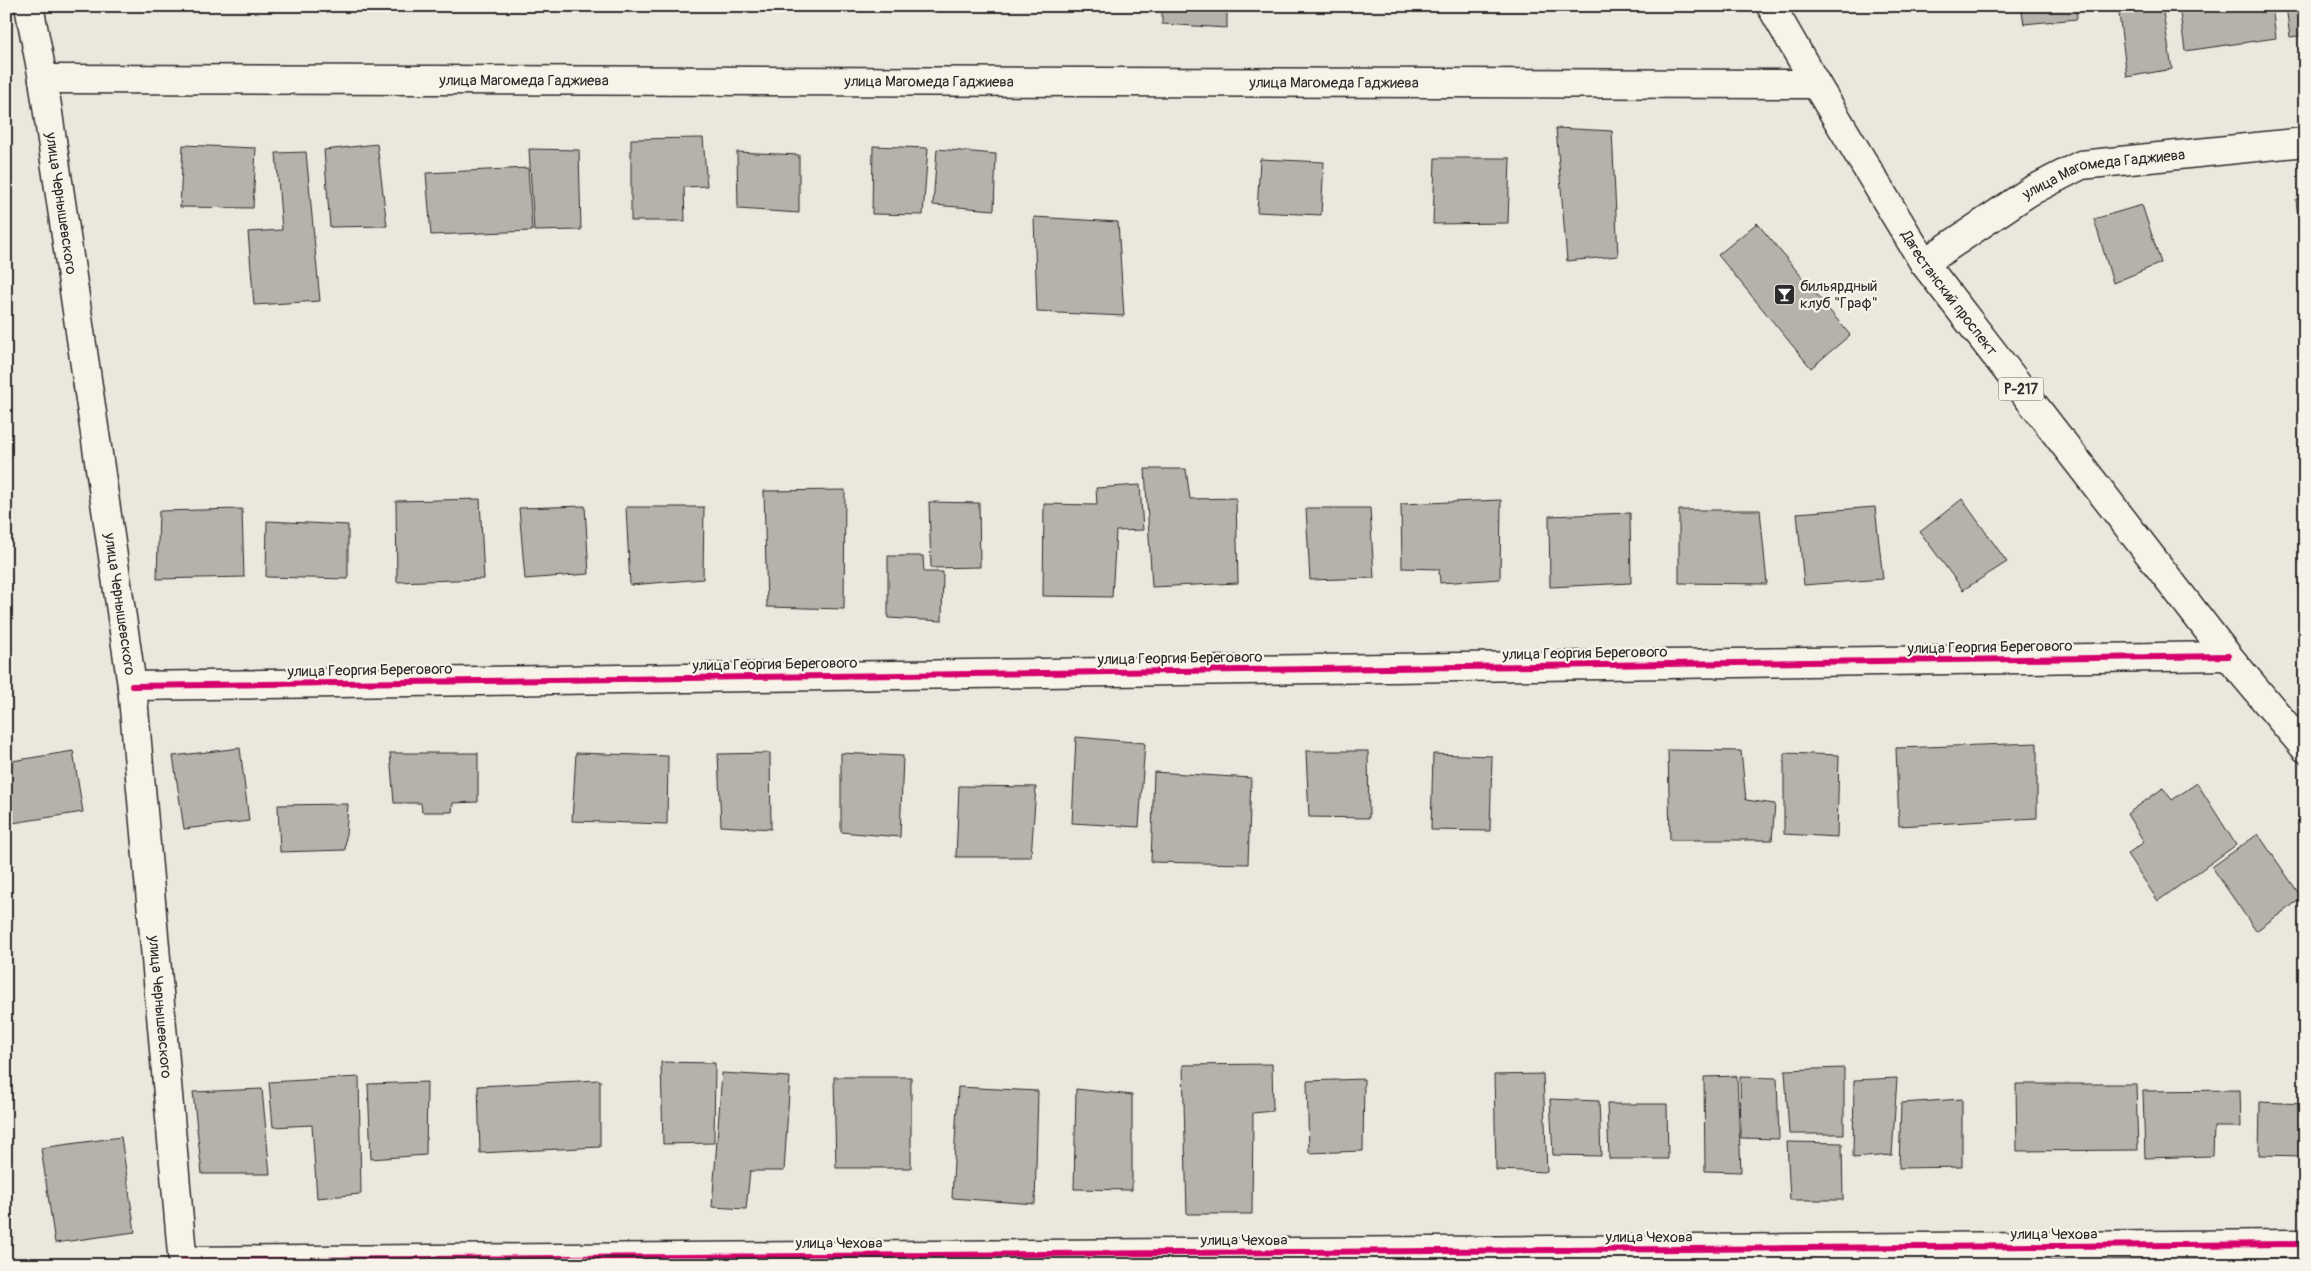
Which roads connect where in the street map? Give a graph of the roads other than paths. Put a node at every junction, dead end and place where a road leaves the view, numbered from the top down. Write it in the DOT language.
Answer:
graph roads {
  1 [pos="29,6"];
  2 [pos="1771,6"];
  3 [pos="43,79"];
  4 [pos="1816,84"];
  5 [pos="2305,142"];
  6 [pos="1924,263"];
  7 [pos="2228,656"];
  8 [pos="132,686"];
  9 [pos="2305,748"];
  10 [pos="2305,1244"];
  11 [pos="183,1263"];
  1 -- 3 [label="main road, улица Чернышевского"];
  2 -- 4 [label="main road, Дагестанский проспект / Р-217"];
  3 -- 4 [label="main road, улица Магомеда Гаджиева"];
  3 -- 8 [label="main road, улица Чернышевского"];
  4 -- 6 [label="main road, Дагестанский проспект / Р-217"];
  5 -- 6 [label="main road, улица Магомеда Гаджиева"];
  6 -- 7 [label="main road, Дагестанский проспект / Р-217"];
  7 -- 8 [label="main road, улица Георгия Берегового"];
  7 -- 9 [label="main road, Дагестанский проспект / Р-217"];
  8 -- 11 [label="main road, улица Чернышевского"];
  10 -- 11 [label="main road, улица Чехова"];
}
